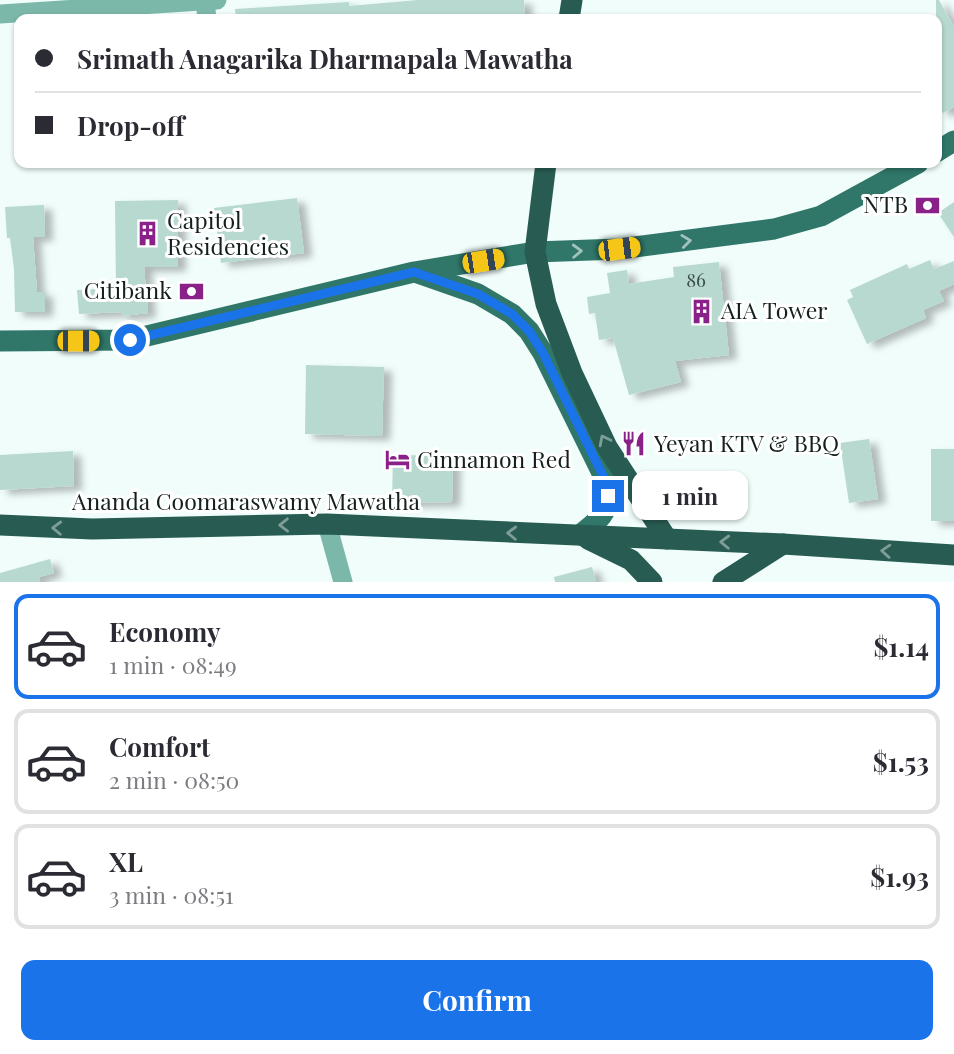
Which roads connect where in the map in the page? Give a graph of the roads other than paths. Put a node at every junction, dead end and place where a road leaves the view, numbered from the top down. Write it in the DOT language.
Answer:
graph roads {
  1 [pos="217,0"];
  2 [pos="205,1"];
  3 [pos="166,2"];
  4 [pos="0,15"];
  5 [pos="545,168"];
  6 [pos="909,168"];
  7 [pos="535,252"];
  8 [pos="414,272"];
  9 [pos="0,341"];
  10 [pos="327,524"];
  11 [pos="0,525"];
  12 [pos="580,535"];
  13 [pos="667,539"];
  14 [pos="783,544"];
  15 [pos="954,555"];
  16 [pos="343,582"];
  17 [pos="652,582"];
  18 [pos="723,582"];
  1 -- 2 [label="street"];
  2 -- 3 [label="street"];
  3 -- 4 [label="street"];
  5 -- 7 [label="highway"];
  7 -- 6 [label="main road, one-way"];
  7 -- 8 [label="main road"];
  13 -- 7 [label="highway, one-way"];
  8 -- 9 [label="main road"];
  8 -- 12 [label="main road"];
  10 -- 11 [label="highway, Ananda Coomaraswamy Mawatha, one-way"];
  12 -- 10 [label="highway, Ananda Coomaraswamy Mawatha, one-way"];
  10 -- 16 [label="street"];
  12 -- 13 [label="highway, Ananda Coomaraswamy Mawatha"];
  12 -- 17 [label="highway"];
  14 -- 13 [label="highway, Ananda Coomaraswamy Mawatha, one-way"];
  15 -- 14 [label="highway, Ananda Coomaraswamy Mawatha, one-way"];
  14 -- 18 [label="highway"];
}
